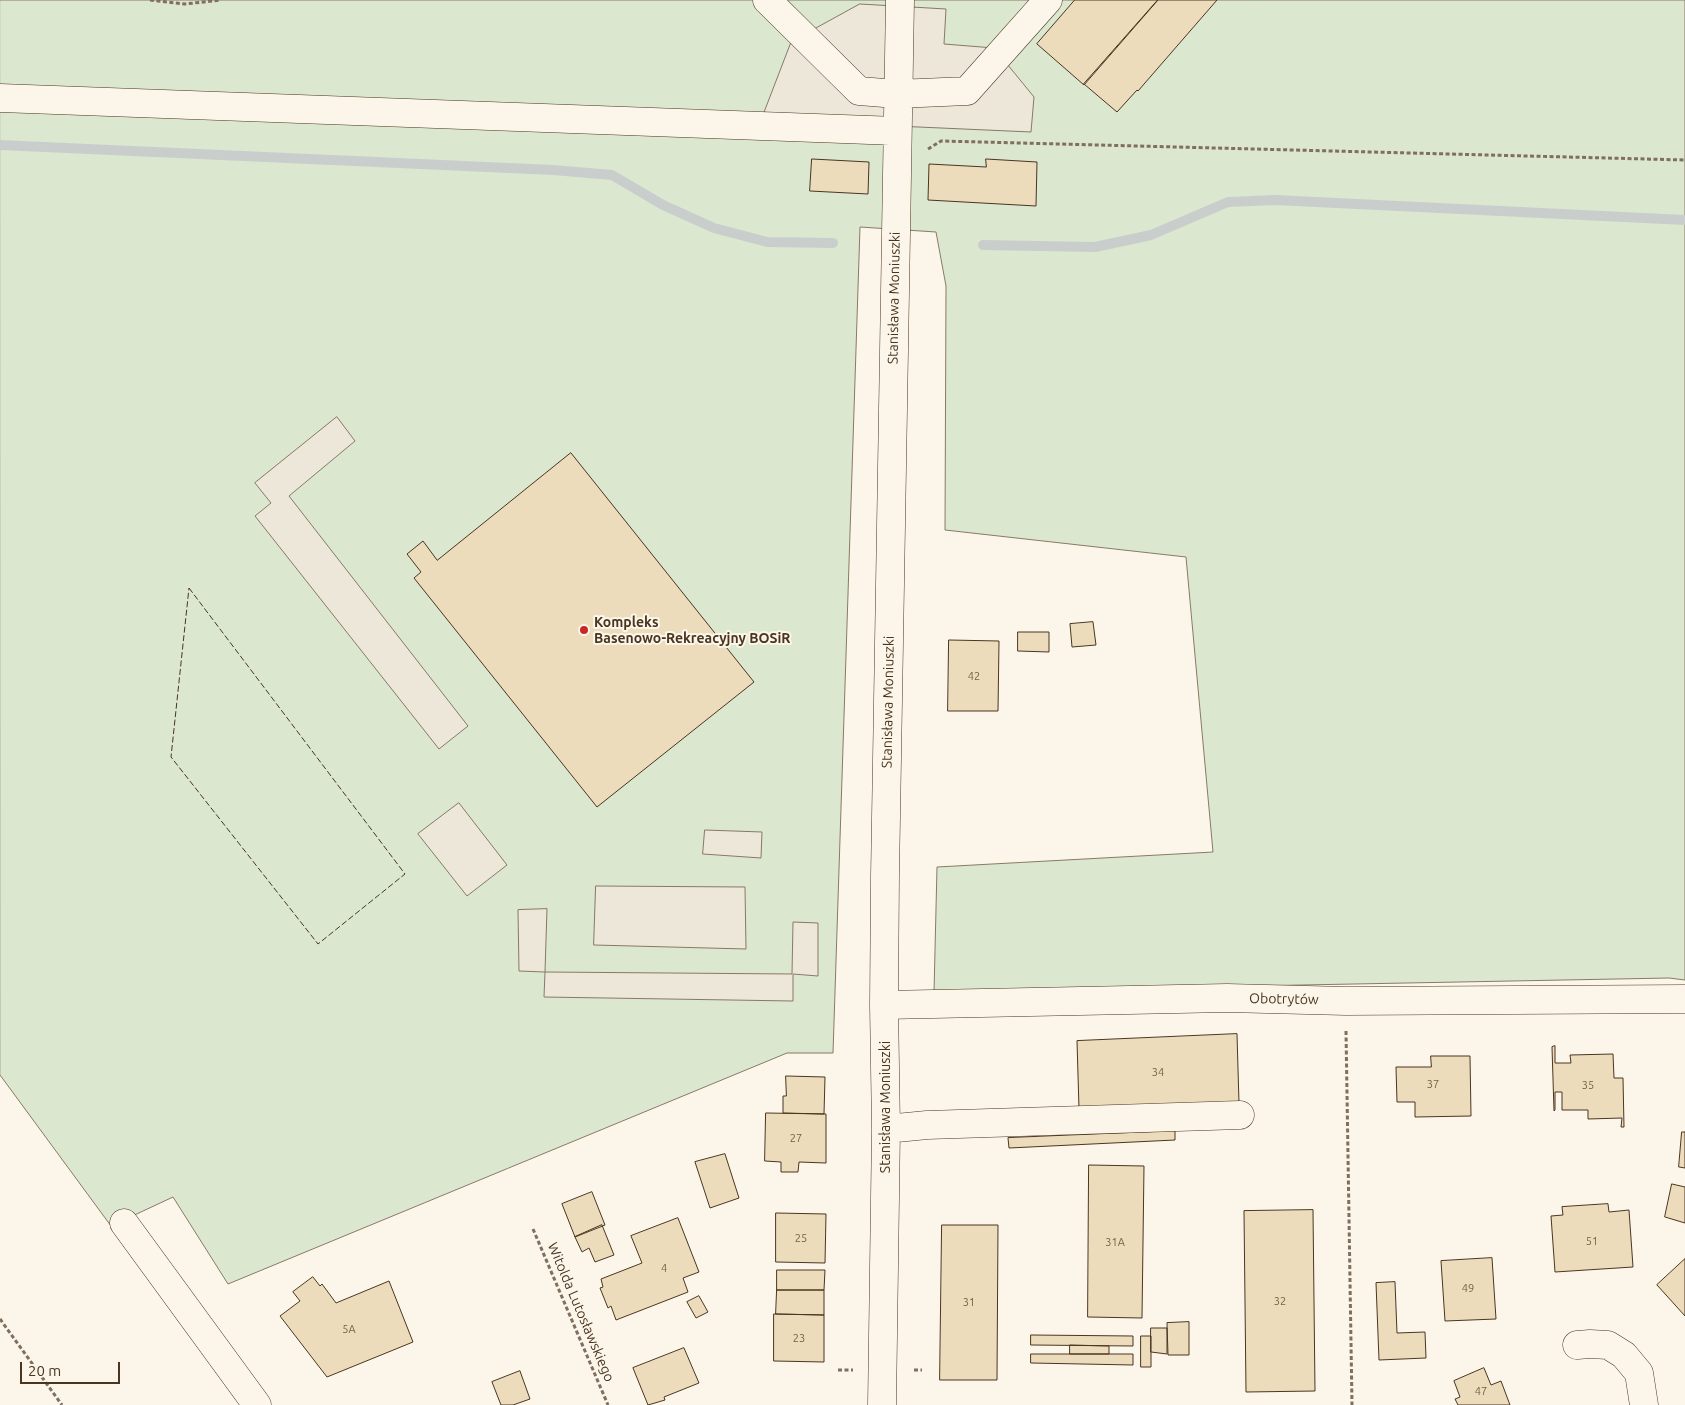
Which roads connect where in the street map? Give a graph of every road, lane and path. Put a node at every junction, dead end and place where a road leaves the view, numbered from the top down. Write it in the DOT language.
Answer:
graph roads {
  1 [pos="150,0"];
  2 [pos="220,0"];
  3 [pos="767,0"];
  4 [pos="900,0"];
  5 [pos="1048,0"];
  6 [pos="898,94"];
  7 [pos="0,98"];
  8 [pos="897,131"];
  9 [pos="923,152"];
  10 [pos="1685,160"];
  11 [pos="1685,999"];
  12 [pos="1346,1001"];
  13 [pos="884,1004"];
  14 [pos="1240,1115"];
  15 [pos="886,1129"];
  16 [pos="124,1224"];
  17 [pos="533,1229"];
  18 [pos="0,1320"];
  19 [pos="1577,1345"];
  20 [pos="62,1405"];
  21 [pos="258,1405"];
  22 [pos="608,1405"];
  23 [pos="882,1405"];
  24 [pos="1352,1405"];
  25 [pos="1644,1405"];
  1 -- 2 [label="path"];
  3 -- 6 [label="street"];
  4 -- 6 [label="street, Stanisława Moniuszki"];
  5 -- 6 [label="street"];
  6 -- 8 [label="street, Stanisława Moniuszki"];
  7 -- 8 [label="street"];
  8 -- 13 [label="street, Stanisława Moniuszki"];
  9 -- 10 [label="path"];
  11 -- 12 [label="street, Obotrytów"];
  12 -- 13 [label="street, Obotrytów"];
  12 -- 24 [label="path"];
  13 -- 15 [label="street, Stanisława Moniuszki"];
  14 -- 15 [label="street"];
  15 -- 23 [label="street, Stanisława Moniuszki"];
  16 -- 21 [label="street"];
  17 -- 22 [label="path, Witolda Lutosławskiego"];
  18 -- 20 [label="path"];
  19 -- 25 [label="street"];
}
